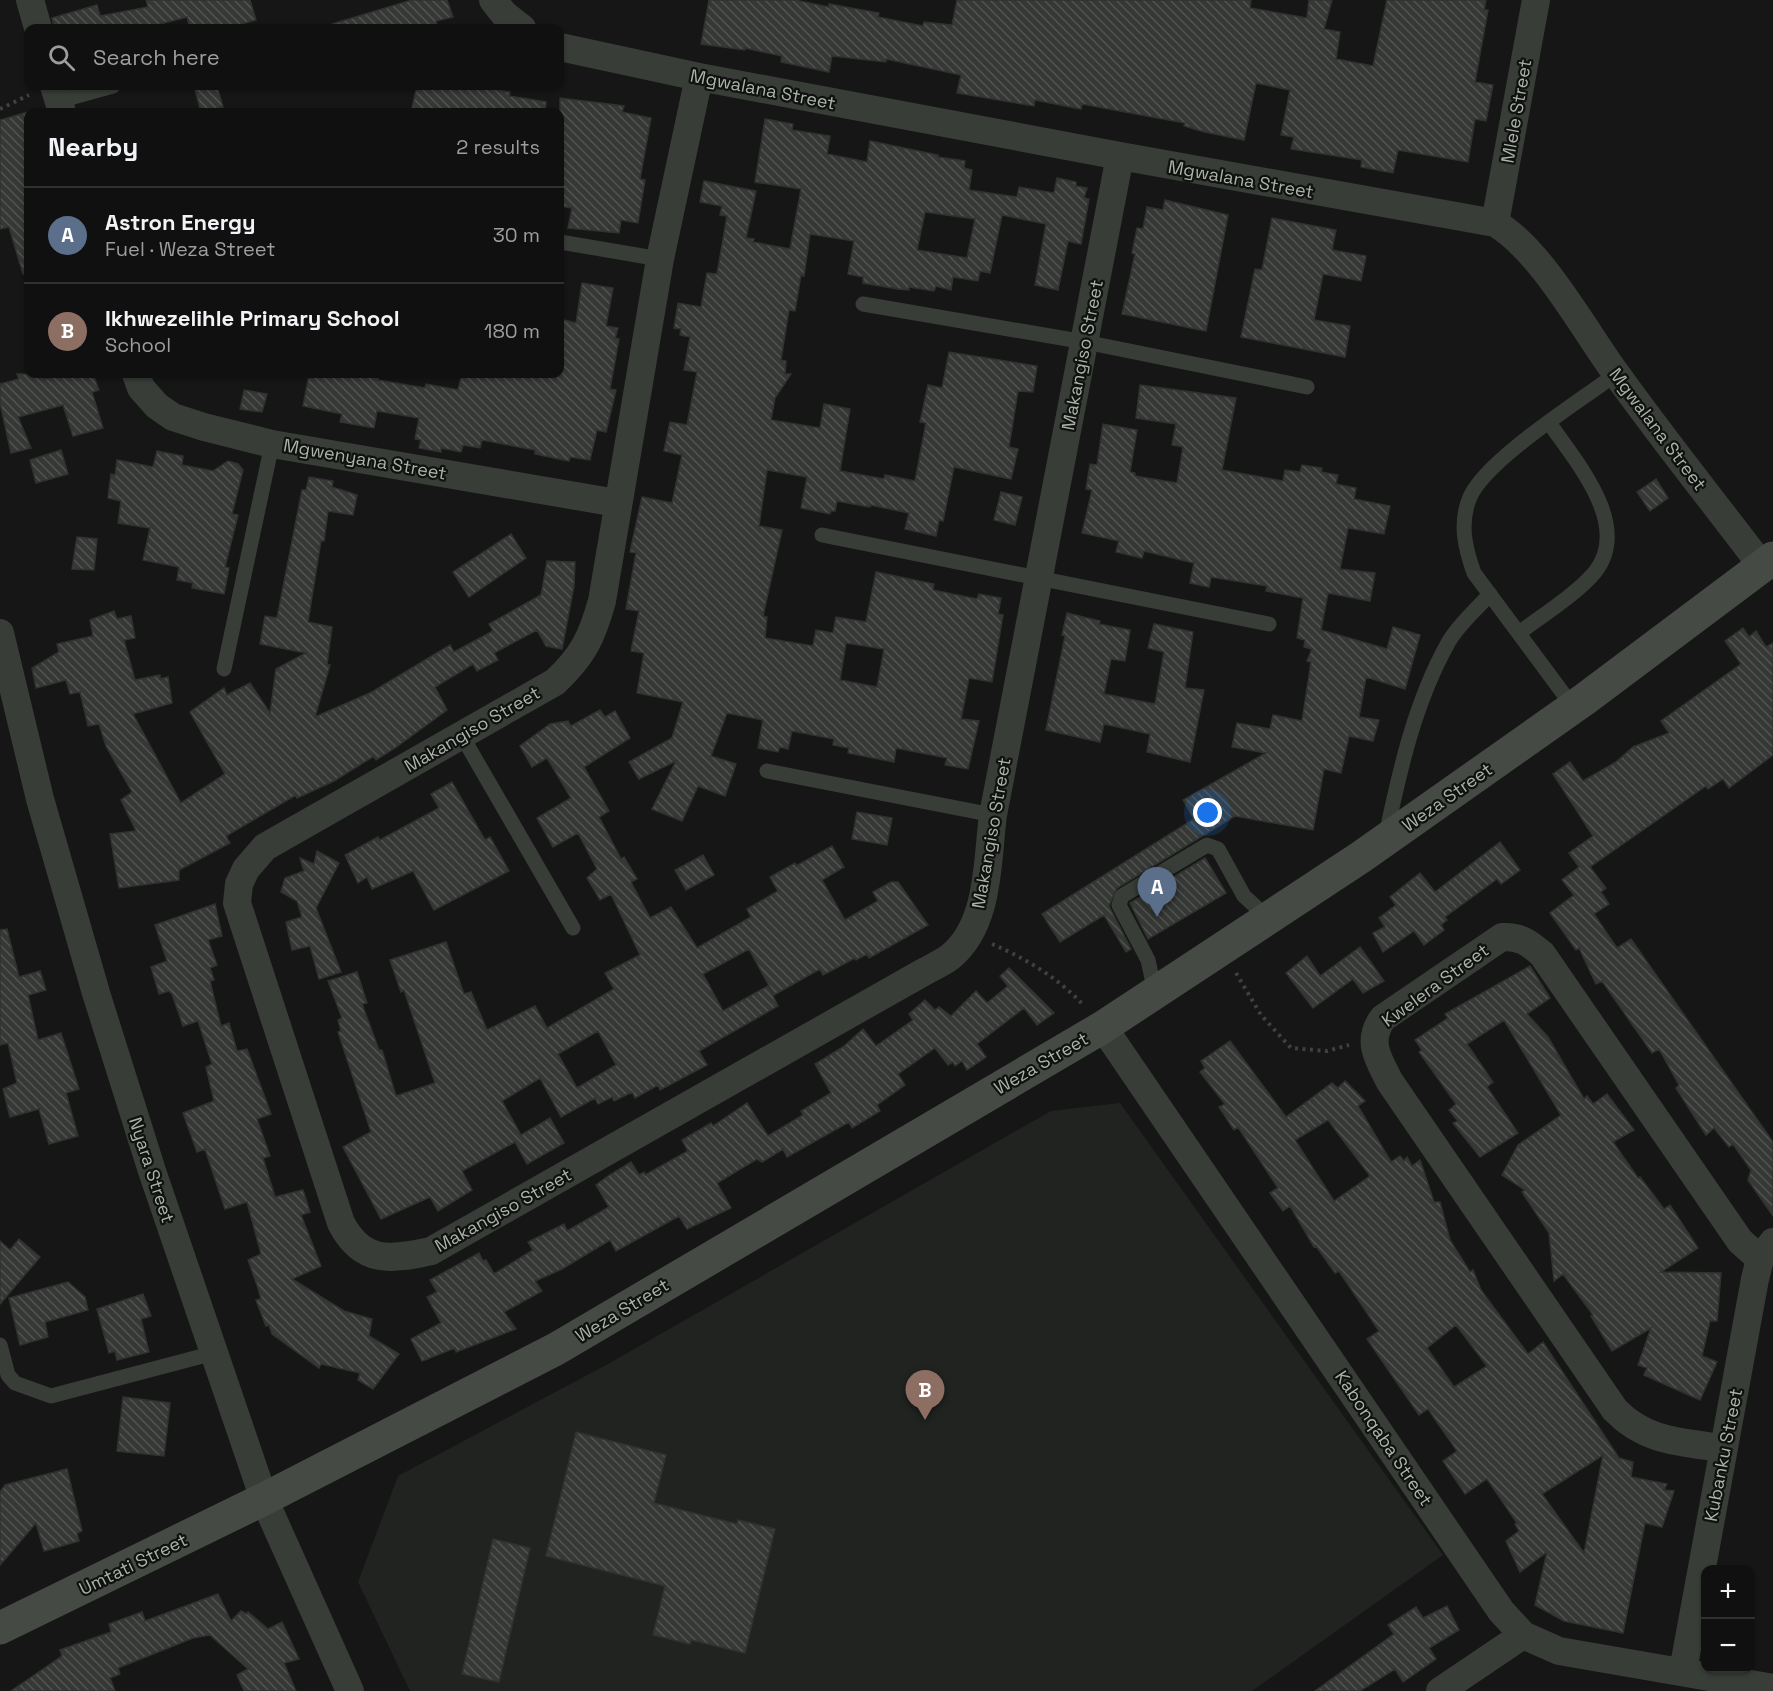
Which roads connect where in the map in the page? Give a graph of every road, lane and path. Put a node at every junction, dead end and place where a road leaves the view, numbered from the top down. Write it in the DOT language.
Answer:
graph roads {
  1 [pos="30,0"];
  2 [pos="493,0"];
  3 [pos="1536,0"];
  4 [pos="37,24"];
  5 [pos="516,24"];
  6 [pos="564,48"];
  7 [pos="699,77"];
  8 [pos="94,90"];
  9 [pos="51,99"];
  10 [pos="0,109"];
  11 [pos="1120,156"];
  12 [pos="1495,223"];
  13 [pos="564,243"];
  14 [pos="660,259"];
  15 [pos="863,303"];
  16 [pos="1085,342"];
  17 [pos="1616,375"];
  18 [pos="137,378"];
  19 [pos="1307,387"];
  20 [pos="1550,424"];
  21 [pos="272,444"];
  22 [pos="617,502"];
  23 [pos="822,535"];
  24 [pos="1767,562"];
  25 [pos="1038,578"];
  26 [pos="1490,594"];
  27 [pos="1269,624"];
  28 [pos="0,633"];
  29 [pos="1519,633"];
  30 [pos="224,669"];
  31 [pos="1574,708"];
  32 [pos="462,736"];
  33 [pos="767,771"];
  34 [pos="993,814"];
  35 [pos="1385,840"];
  36 [pos="1268,918"];
  37 [pos="573,928"];
  38 [pos="970,934"];
  39 [pos="1222,949"];
  40 [pos="1155,992"];
  41 [pos="1102,1027"];
  42 [pos="1372,1039"];
  43 [pos="1766,1251"];
  44 [pos="0,1345"];
  45 [pos="214,1353"];
  46 [pos="1723,1448"];
  47 [pos="264,1499"];
  48 [pos="0,1628"];
  49 [pos="1523,1635"];
  50 [pos="1683,1671"];
  51 [pos="1773,1688"];
  52 [pos="350,1691"];
  53 [pos="1440,1691"];
  1 -- 4 [label="street"];
  2 -- 5 [label="street"];
  3 -- 12 [label="street, Mlele Street"];
  6 -- 7 [label="street, Mgwalana Street"];
  7 -- 11 [label="street, Mgwalana Street"];
  7 -- 14 [label="street, Makangiso Street"];
  8 -- 9 [label="lane"];
  9 -- 10 [label="path"];
  11 -- 12 [label="street, Mgwalana Street"];
  11 -- 16 [label="street, Makangiso Street"];
  12 -- 17 [label="street, Mgwalana Street"];
  13 -- 14 [label="lane"];
  14 -- 22 [label="street, Makangiso Street"];
  15 -- 16 [label="lane"];
  16 -- 19 [label="lane"];
  16 -- 25 [label="street, Makangiso Street"];
  17 -- 20 [label="lane"];
  17 -- 24 [label="street, Mgwalana Street"];
  18 -- 21 [label="street, Mgwenyana Street"];
  20 -- 26 [label="lane"];
  20 -- 29 [label="lane"];
  21 -- 22 [label="street, Mgwenyana Street"];
  21 -- 30 [label="lane"];
  22 -- 32 [label="street, Makangiso Street"];
  23 -- 25 [label="lane"];
  24 -- 31 [label="street, Weza Street"];
  25 -- 27 [label="lane"];
  25 -- 34 [label="street, Makangiso Street"];
  26 -- 29 [label="lane"];
  26 -- 35 [label="lane"];
  28 -- 45 [label="street, Nyara Street"];
  29 -- 31 [label="lane"];
  31 -- 35 [label="street, Weza Street"];
  32 -- 37 [label="lane"];
  32 -- 38 [label="street, Makangiso Street"];
  33 -- 34 [label="lane"];
  34 -- 38 [label="street, Makangiso Street"];
  35 -- 36 [label="street, Weza Street"];
  36 -- 39 [label="street, Weza Street"];
  36 -- 40 [label="lane"];
  38 -- 41 [label="path"];
  39 -- 40 [label="street, Weza Street"];
  39 -- 42 [label="path"];
  40 -- 41 [label="street, Weza Street"];
  41 -- 47 [label="street, Weza Street"];
  41 -- 49 [label="street, Kabonqaba Street"];
  42 -- 43 [label="street, Kwelera Street"];
  42 -- 46 [label="street, Kwelera Street"];
  43 -- 46 [label="street, Kubanku Street"];
  44 -- 45 [label="lane"];
  45 -- 47 [label="street, Nyara Street"];
  46 -- 50 [label="street, Kubanku Street"];
  47 -- 48 [label="street, Umtati Street"];
  47 -- 52 [label="street, Nyara Street"];
  49 -- 50 [label="street, Kabonqaba Street"];
  49 -- 53 [label="street"];
  50 -- 51 [label="street, Kabonqaba Street"];
}
